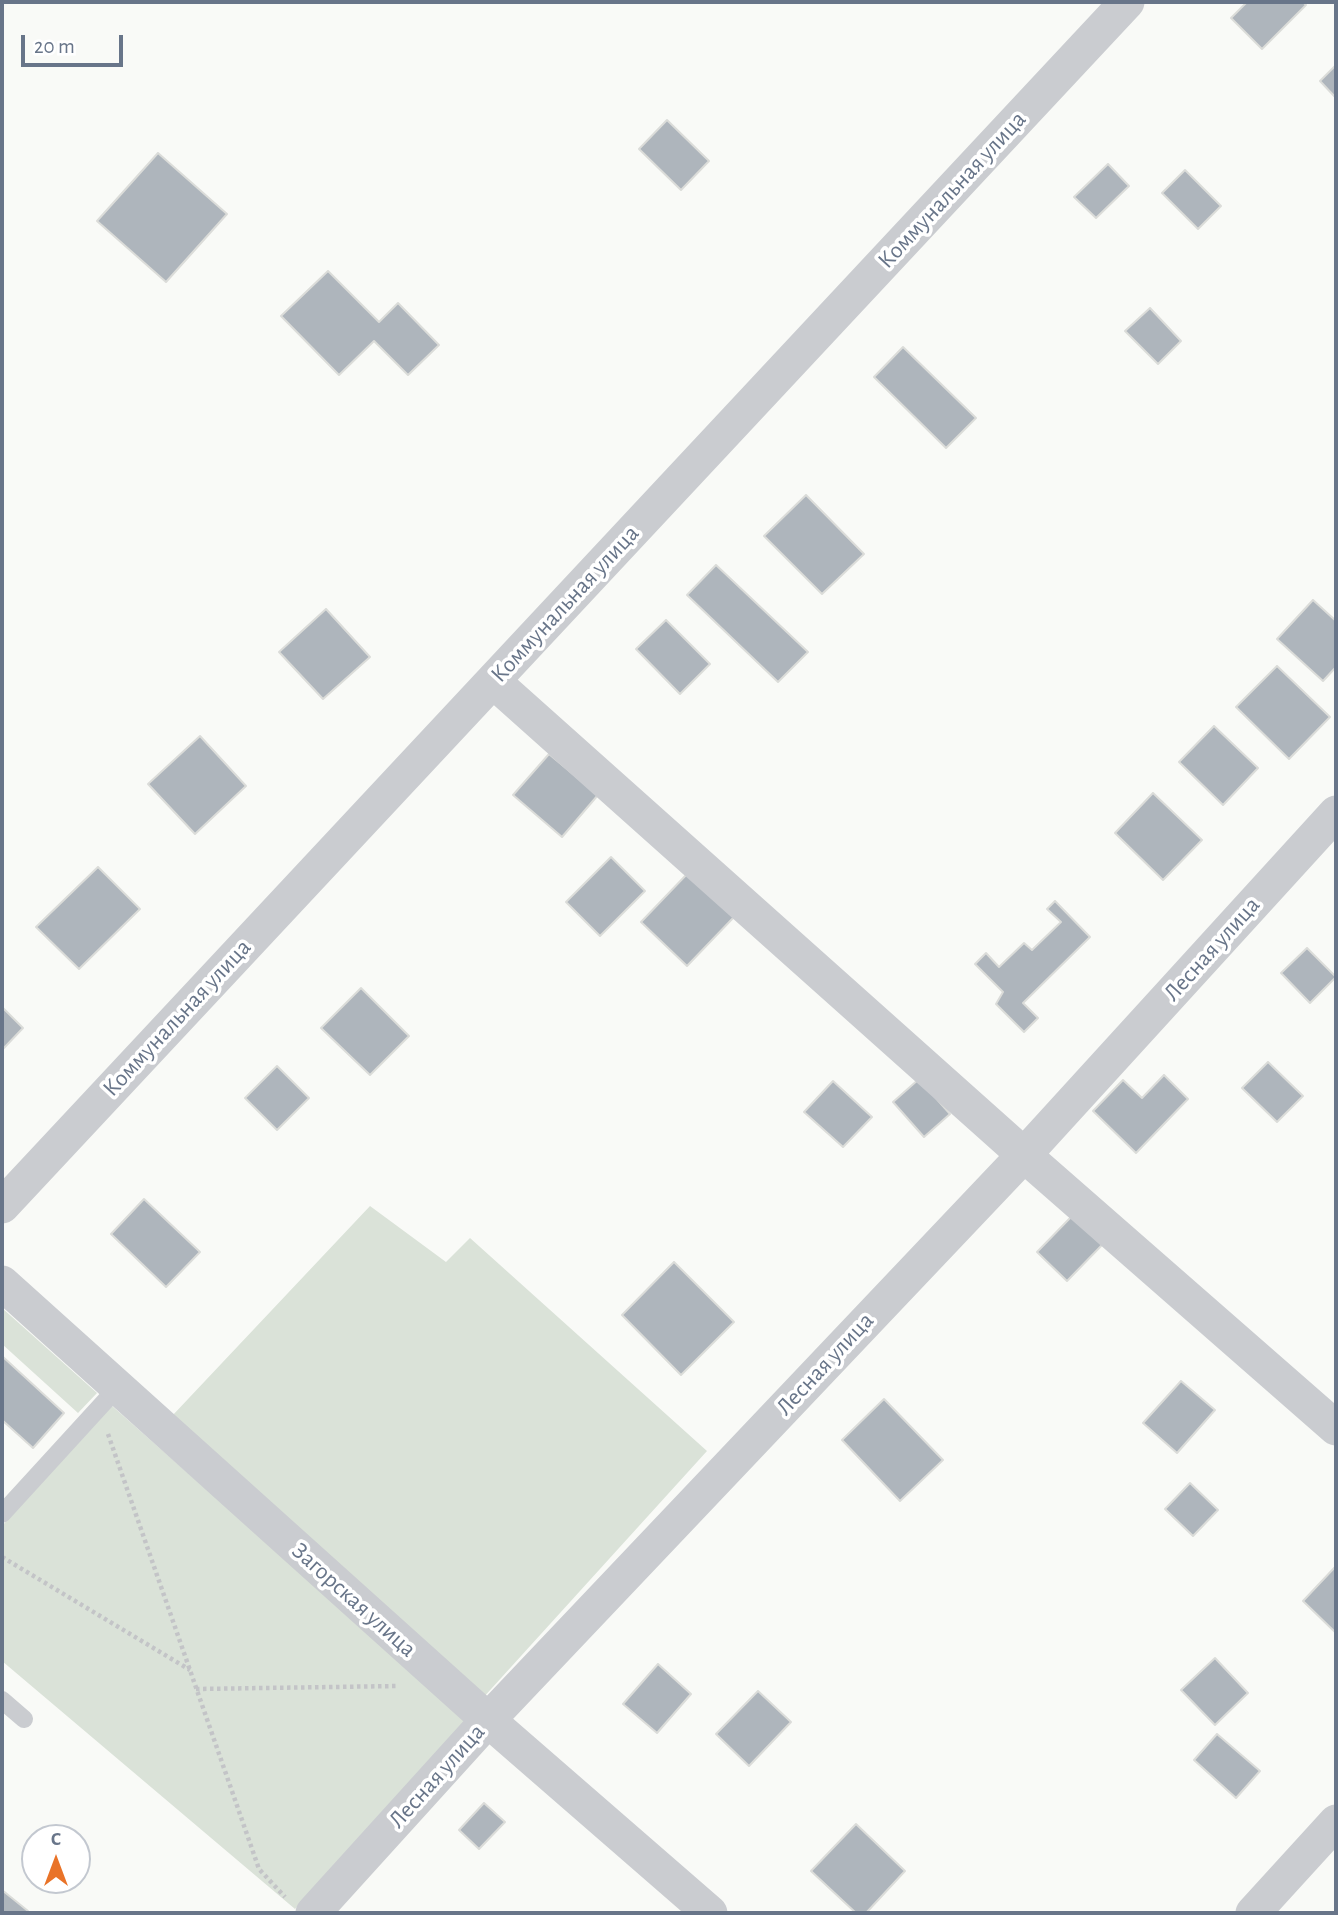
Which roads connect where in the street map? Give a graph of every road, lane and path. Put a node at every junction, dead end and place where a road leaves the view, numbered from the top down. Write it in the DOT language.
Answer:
graph roads {
  1 [pos="1127,2"];
  2 [pos="493,681"];
  3 [pos="1336,813"];
  4 [pos="1024,1155"];
  5 [pos="2,1206"];
  6 [pos="2,1283"];
  7 [pos="108,1397"];
  8 [pos="1336,1428"];
  9 [pos="2,1514"];
  10 [pos="2,1557"];
  11 [pos="190,1670"];
  12 [pos="450,1685"];
  13 [pos="196,1689"];
  14 [pos="2,1700"];
  15 [pos="24,1719"];
  16 [pos="488,1720"];
  17 [pos="1336,1822"];
  18 [pos="302,1909"];
  19 [pos="709,1913"];
  20 [pos="1253,1913"];
  1 -- 2 [label="street, Коммунальная улица"];
  2 -- 4 [label="street"];
  2 -- 5 [label="street, Коммунальная улица"];
  3 -- 4 [label="street, Лесная улица"];
  4 -- 8 [label="street"];
  4 -- 16 [label="street, Лесная улица"];
  6 -- 7 [label="street, Загорская улица"];
  7 -- 9 [label="lane"];
  7 -- 11 [label="path"];
  7 -- 12 [label="street, Загорская улица"];
  10 -- 11 [label="path"];
  11 -- 13 [label="path"];
  12 -- 13 [label="path"];
  12 -- 16 [label="street, Загорская улица"];
  13 -- 18 [label="path"];
  14 -- 15 [label="lane"];
  16 -- 18 [label="street, Лесная улица"];
  16 -- 19 [label="street, Загорская улица"];
  17 -- 20 [label="street"];
}
